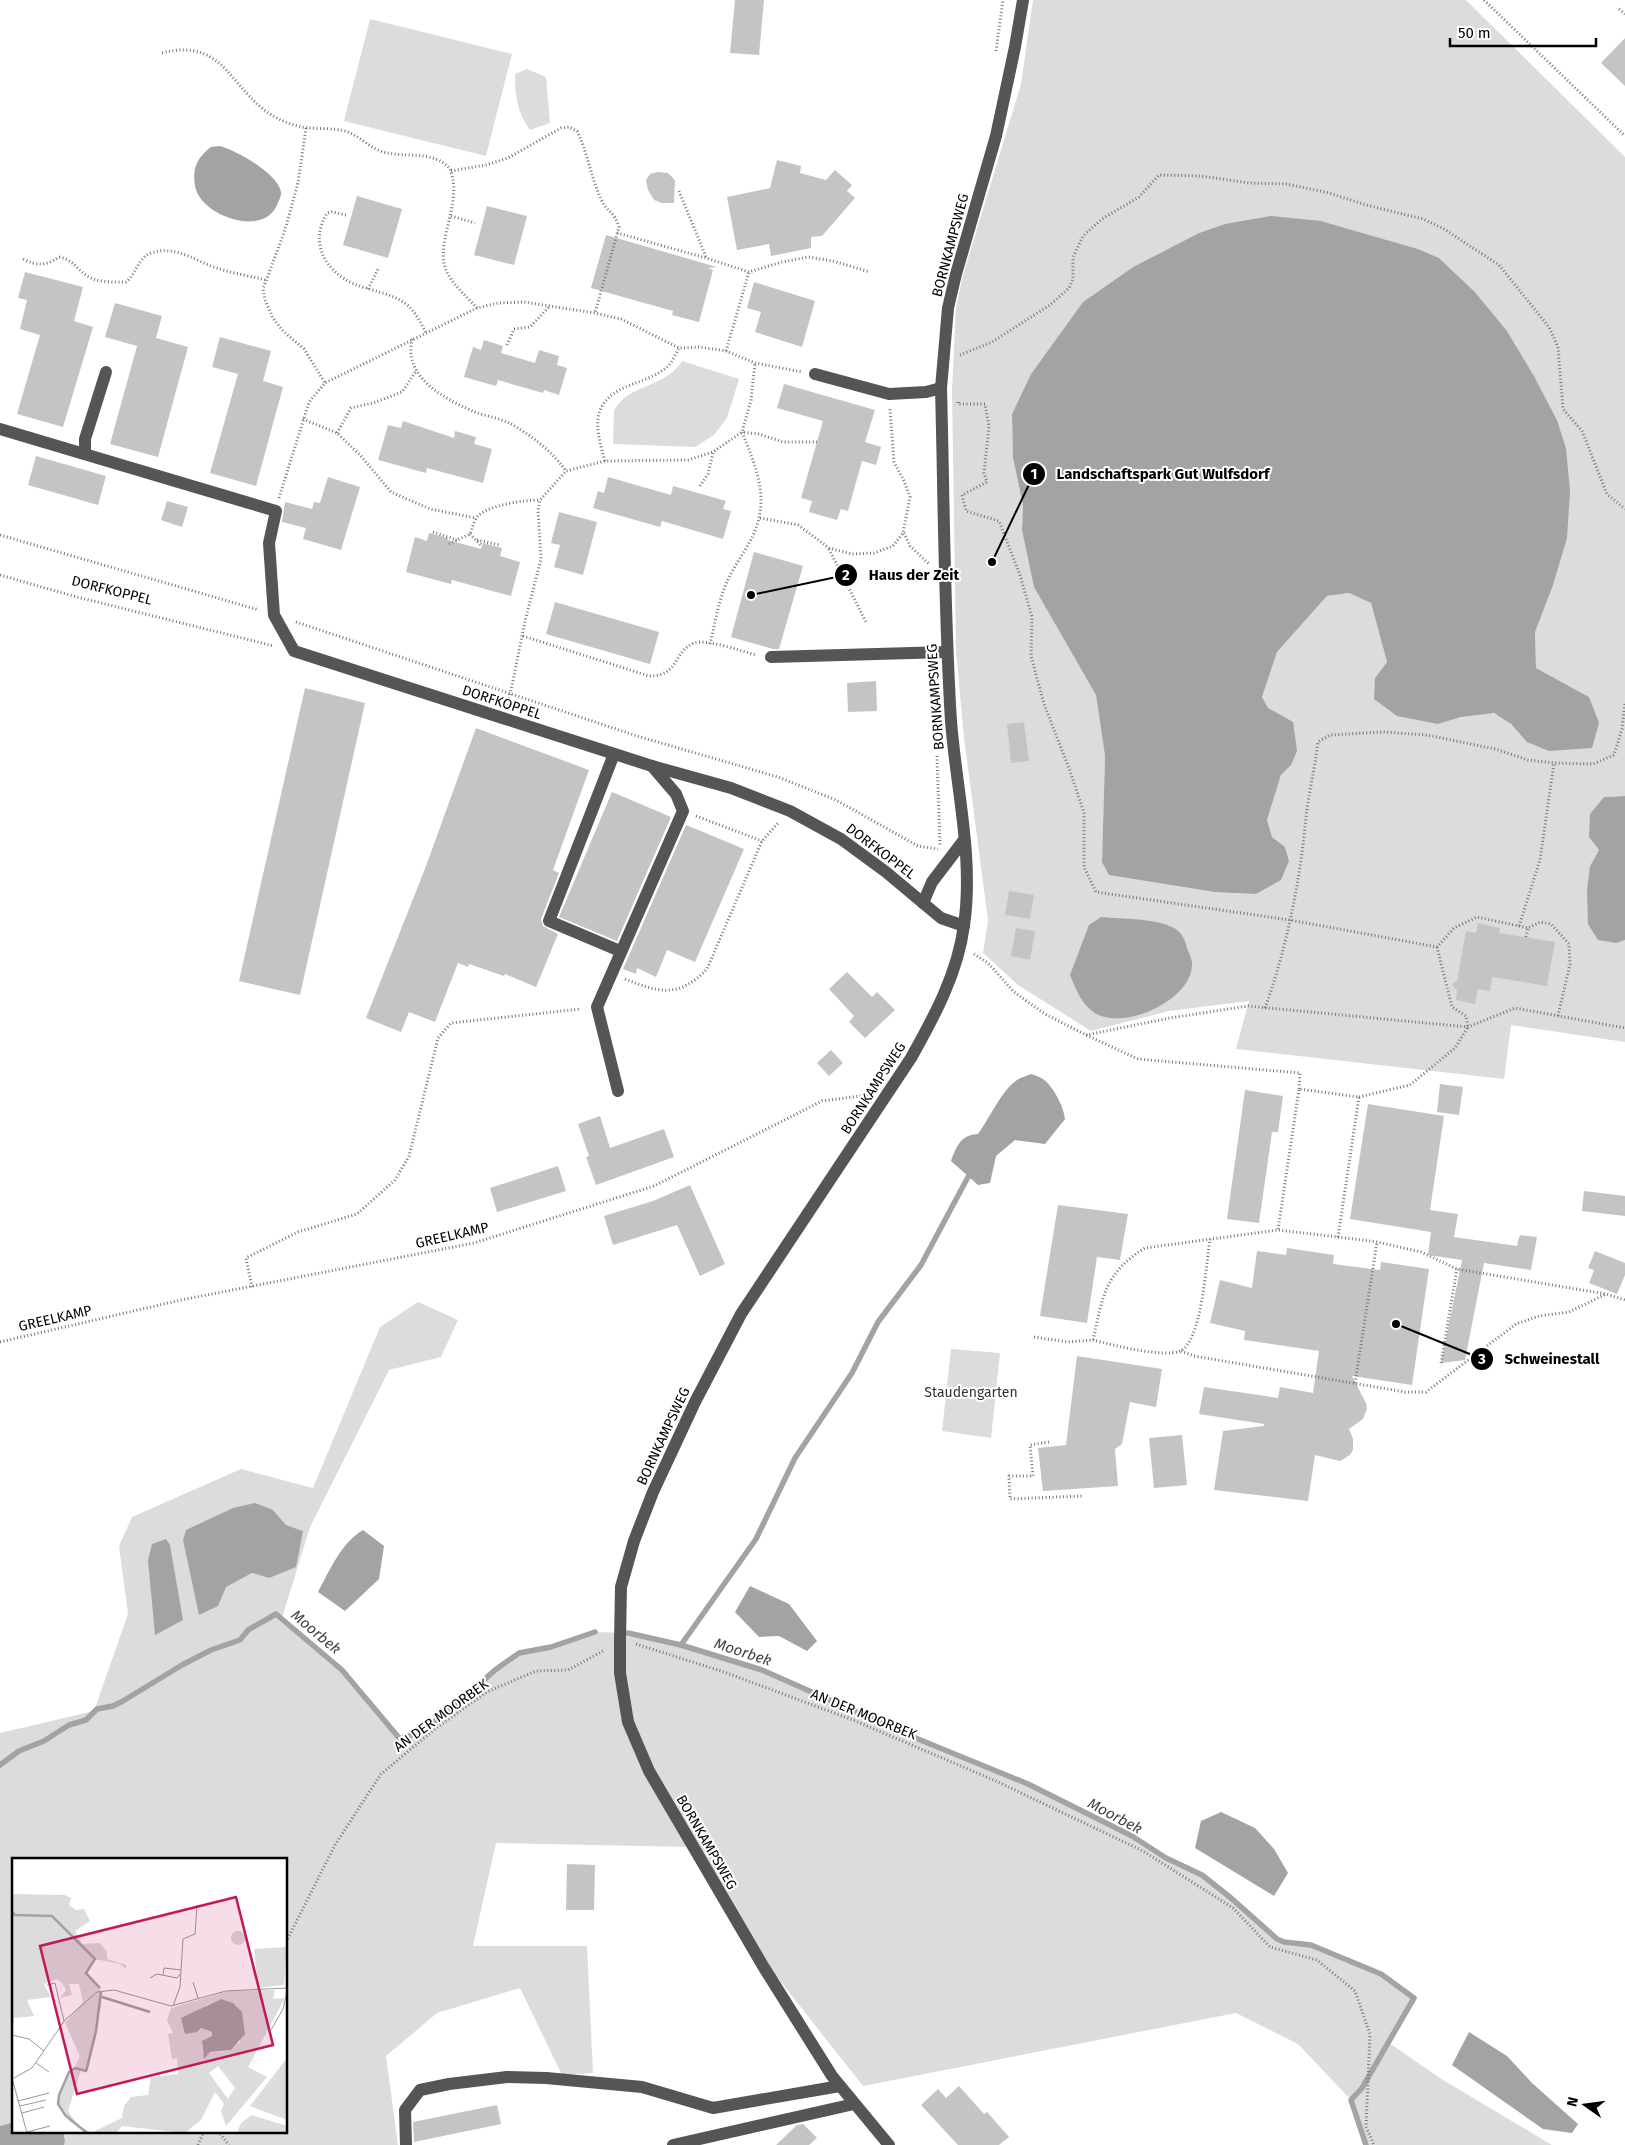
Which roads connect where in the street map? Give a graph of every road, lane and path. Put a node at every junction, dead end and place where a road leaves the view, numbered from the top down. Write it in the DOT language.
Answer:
graph roads {
  1 [pos="1023,0"];
  2 [pos="1484,0"];
  3 [pos="1619,9"];
  4 [pos="1625,14"];
  5 [pos="162,53"];
  6 [pos="306,128"];
  7 [pos="1625,136"];
  8 [pos="451,171"];
  9 [pos="679,191"];
  10 [pos="346,215"];
  11 [pos="451,216"];
  12 [pos="476,223"];
  13 [pos="617,233"];
  14 [pos="706,258"];
  15 [pos="23,259"];
  16 [pos="379,267"];
  17 [pos="749,272"];
  18 [pos="870,272"];
  19 [pos="265,280"];
  20 [pos="368,289"];
  21 [pos="551,306"];
  22 [pos="477,308"];
  23 [pos="595,313"];
  24 [pos="426,332"];
  25 [pos="412,340"];
  26 [pos="507,345"];
  27 [pos="679,348"];
  28 [pos="726,351"];
  29 [pos="957,356"];
  30 [pos="755,363"];
  31 [pos="416,371"];
  32 [pos="106,372"];
  33 [pos="815,374"];
  34 [pos="325,383"];
  35 [pos="941,388"];
  36 [pos="889,394"];
  37 [pos="958,395"];
  38 [pos="303,419"];
  39 [pos="0,429"];
  40 [pos="742,432"];
  41 [pos="337,433"];
  42 [pos="817,442"];
  43 [pos="713,452"];
  44 [pos="85,454"];
  45 [pos="605,461"];
  46 [pos="566,470"];
  47 [pos="700,486"];
  48 [pos="540,500"];
  49 [pos="1625,509"];
  50 [pos="276,511"];
  51 [pos="476,518"];
  52 [pos="760,518"];
  53 [pos="433,532"];
  54 [pos="903,532"];
  55 [pos="470,534"];
  56 [pos="0,535"];
  57 [pos="457,540"];
  58 [pos="477,540"];
  59 [pos="449,544"];
  60 [pos="481,545"];
  61 [pos="500,545"];
  62 [pos="828,548"];
  63 [pos="931,566"];
  64 [pos="0,575"];
  65 [pos="274,615"];
  66 [pos="866,622"];
  67 [pos="523,636"];
  68 [pos="710,644"];
  69 [pos="294,651"];
  70 [pos="947,652"];
  71 [pos="771,657"];
  72 [pos="510,694"];
  73 [pos="1625,703"];
  74 [pos="505,719"];
  75 [pos="614,754"];
  76 [pos="1554,763"];
  77 [pos="652,766"];
  78 [pos="684,811"];
  79 [pos="790,811"];
  80 [pos="964,840"];
  81 [pos="762,841"];
  82 [pos="940,850"];
  83 [pos="924,903"];
  84 [pos="1290,920"];
  85 [pos="964,926"];
  86 [pos="1519,926"];
  87 [pos="1528,928"];
  88 [pos="1526,938"];
  89 [pos="961,946"];
  90 [pos="1437,947"];
  91 [pos="620,952"];
  92 [pos="611,974"];
  93 [pos="597,1007"];
  94 [pos="1265,1008"];
  95 [pos="1558,1016"];
  96 [pos="1468,1027"];
  97 [pos="1625,1028"];
  98 [pos="1086,1035"];
  99 [pos="1299,1089"];
  100 [pos="618,1091"];
  101 [pos="889,1092"];
  102 [pos="1359,1098"];
  103 [pos="1278,1230"];
  104 [pos="1338,1237"];
  105 [pos="1210,1239"];
  106 [pos="1377,1242"];
  107 [pos="1457,1269"];
  108 [pos="252,1288"];
  109 [pos="1606,1294"];
  110 [pos="1625,1300"];
  111 [pos="1034,1337"];
  112 [pos="1093,1340"];
  113 [pos="0,1342"];
  114 [pos="1181,1351"];
  115 [pos="1441,1363"];
  116 [pos="1355,1383"];
  117 [pos="1050,1442"];
  118 [pos="1083,1496"];
  119 [pos="620,1641"];
  120 [pos="288,1938"];
  121 [pos="842,2089"];
  122 [pos="854,2104"];
  123 [pos="204,2132"];
  124 [pos="219,2132"];
  125 [pos="198,2145"];
  126 [pos="228,2145"];
  127 [pos="406,2145"];
  128 [pos="673,2145"];
  129 [pos="889,2145"];
  130 [pos="1374,2145"];
  1 -- 35 [label="street, BORNKAMPSWEG"];
  2 -- 7 [label="path"];
  3 -- 4 [label="path"];
  5 -- 6 [label="path"];
  6 -- 8 [label="path"];
  6 -- 19 [label="path"];
  8 -- 11 [label="path"];
  8 -- 13 [label="path"];
  9 -- 14 [label="path"];
  10 -- 20 [label="path"];
  11 -- 12 [label="path"];
  11 -- 22 [label="path"];
  13 -- 14 [label="path"];
  13 -- 23 [label="path"];
  14 -- 17 [label="path"];
  15 -- 19 [label="path"];
  16 -- 20 [label="path"];
  17 -- 18 [label="path"];
  17 -- 28 [label="path"];
  19 -- 34 [label="path"];
  20 -- 24 [label="path"];
  21 -- 22 [label="path"];
  21 -- 23 [label="path"];
  21 -- 26 [label="path"];
  22 -- 24 [label="path"];
  23 -- 27 [label="path"];
  24 -- 25 [label="path"];
  25 -- 31 [label="path"];
  25 -- 34 [label="path"];
  27 -- 28 [label="path"];
  27 -- 45 [label="path"];
  28 -- 30 [label="path"];
  29 -- 49 [label="path"];
  30 -- 33 [label="path"];
  30 -- 40 [label="path"];
  31 -- 41 [label="path"];
  31 -- 46 [label="path"];
  32 -- 44 [label="street"];
  33 -- 36 [label="street"];
  34 -- 38 [label="path"];
  35 -- 36 [label="street"];
  35 -- 70 [label="street, BORNKAMPSWEG"];
  36 -- 54 [label="path"];
  37 -- 84 [label="path"];
  38 -- 41 [label="path"];
  38 -- 50 [label="path"];
  39 -- 44 [label="street"];
  40 -- 42 [label="path"];
  40 -- 43 [label="path"];
  40 -- 52 [label="path"];
  41 -- 51 [label="path"];
  43 -- 45 [label="path"];
  43 -- 47 [label="path"];
  44 -- 50 [label="street"];
  45 -- 46 [label="path"];
  46 -- 48 [label="path"];
  48 -- 51 [label="path"];
  48 -- 67 [label="path"];
  50 -- 65 [label="street"];
  51 -- 55 [label="path"];
  52 -- 62 [label="path"];
  52 -- 68 [label="path"];
  53 -- 57 [label="path"];
  54 -- 62 [label="path"];
  54 -- 63 [label="path"];
  55 -- 57 [label="path"];
  55 -- 58 [label="path"];
  56 -- 65 [label="path"];
  57 -- 59 [label="path"];
  58 -- 60 [label="path"];
  58 -- 61 [label="path"];
  62 -- 66 [label="path"];
  64 -- 69 [label="path, DORFKOPPEL"];
  65 -- 69 [label="street"];
  65 -- 72 [label="path"];
  67 -- 68 [label="path"];
  67 -- 72 [label="path"];
  68 -- 71 [label="path"];
  69 -- 74 [label="street, DORFKOPPEL"];
  70 -- 71 [label="street"];
  70 -- 80 [label="street, BORNKAMPSWEG"];
  72 -- 74 [label="path"];
  72 -- 82 [label="path"];
  73 -- 76 [label="path"];
  74 -- 75 [label="street, DORFKOPPEL"];
  75 -- 77 [label="street, DORFKOPPEL"];
  75 -- 91 [label="street"];
  76 -- 84 [label="path"];
  76 -- 86 [label="path"];
  77 -- 78 [label="street"];
  77 -- 79 [label="street, DORFKOPPEL"];
  78 -- 81 [label="path"];
  78 -- 91 [label="street"];
  79 -- 81 [label="path"];
  79 -- 83 [label="street, DORFKOPPEL"];
  80 -- 83 [label="street"];
  80 -- 85 [label="street, BORNKAMPSWEG"];
  81 -- 92 [label="path"];
  83 -- 85 [label="street, DORFKOPPEL"];
  84 -- 90 [label="path"];
  84 -- 94 [label="path"];
  85 -- 89 [label="street, BORNKAMPSWEG"];
  86 -- 87 [label="path"];
  86 -- 90 [label="path"];
  87 -- 88 [label="path"];
  87 -- 95 [label="path"];
  89 -- 98 [label="path"];
  89 -- 101 [label="street, BORNKAMPSWEG"];
  90 -- 96 [label="path"];
  91 -- 92 [label="street"];
  92 -- 93 [label="street"];
  93 -- 100 [label="street"];
  93 -- 108 [label="path"];
  94 -- 96 [label="path"];
  94 -- 98 [label="path"];
  95 -- 96 [label="path"];
  95 -- 97 [label="path"];
  96 -- 102 [label="path"];
  98 -- 99 [label="path"];
  99 -- 102 [label="path"];
  99 -- 103 [label="path"];
  101 -- 108 [label="path, GREELKAMP"];
  101 -- 119 [label="street, BORNKAMPSWEG"];
  102 -- 104 [label="path"];
  103 -- 104 [label="path"];
  103 -- 105 [label="path"];
  104 -- 106 [label="path"];
  105 -- 112 [label="path"];
  105 -- 114 [label="path"];
  106 -- 107 [label="path"];
  106 -- 116 [label="path"];
  107 -- 109 [label="path"];
  107 -- 115 [label="path"];
  108 -- 113 [label="path, GREELKAMP"];
  109 -- 110 [label="path"];
  109 -- 116 [label="path"];
  111 -- 112 [label="path"];
  112 -- 114 [label="path"];
  114 -- 116 [label="path"];
  117 -- 118 [label="path"];
  119 -- 120 [label="path, AN DER MOORBEK"];
  119 -- 121 [label="street, BORNKAMPSWEG"];
  119 -- 130 [label="path, AN DER MOORBEK"];
  121 -- 122 [label="street, BORNKAMPSWEG"];
  121 -- 127 [label="street"];
  122 -- 128 [label="street"];
  122 -- 129 [label="street, BORNKAMPSWEG"];
  123 -- 125 [label="path"];
  124 -- 126 [label="path"];
}
